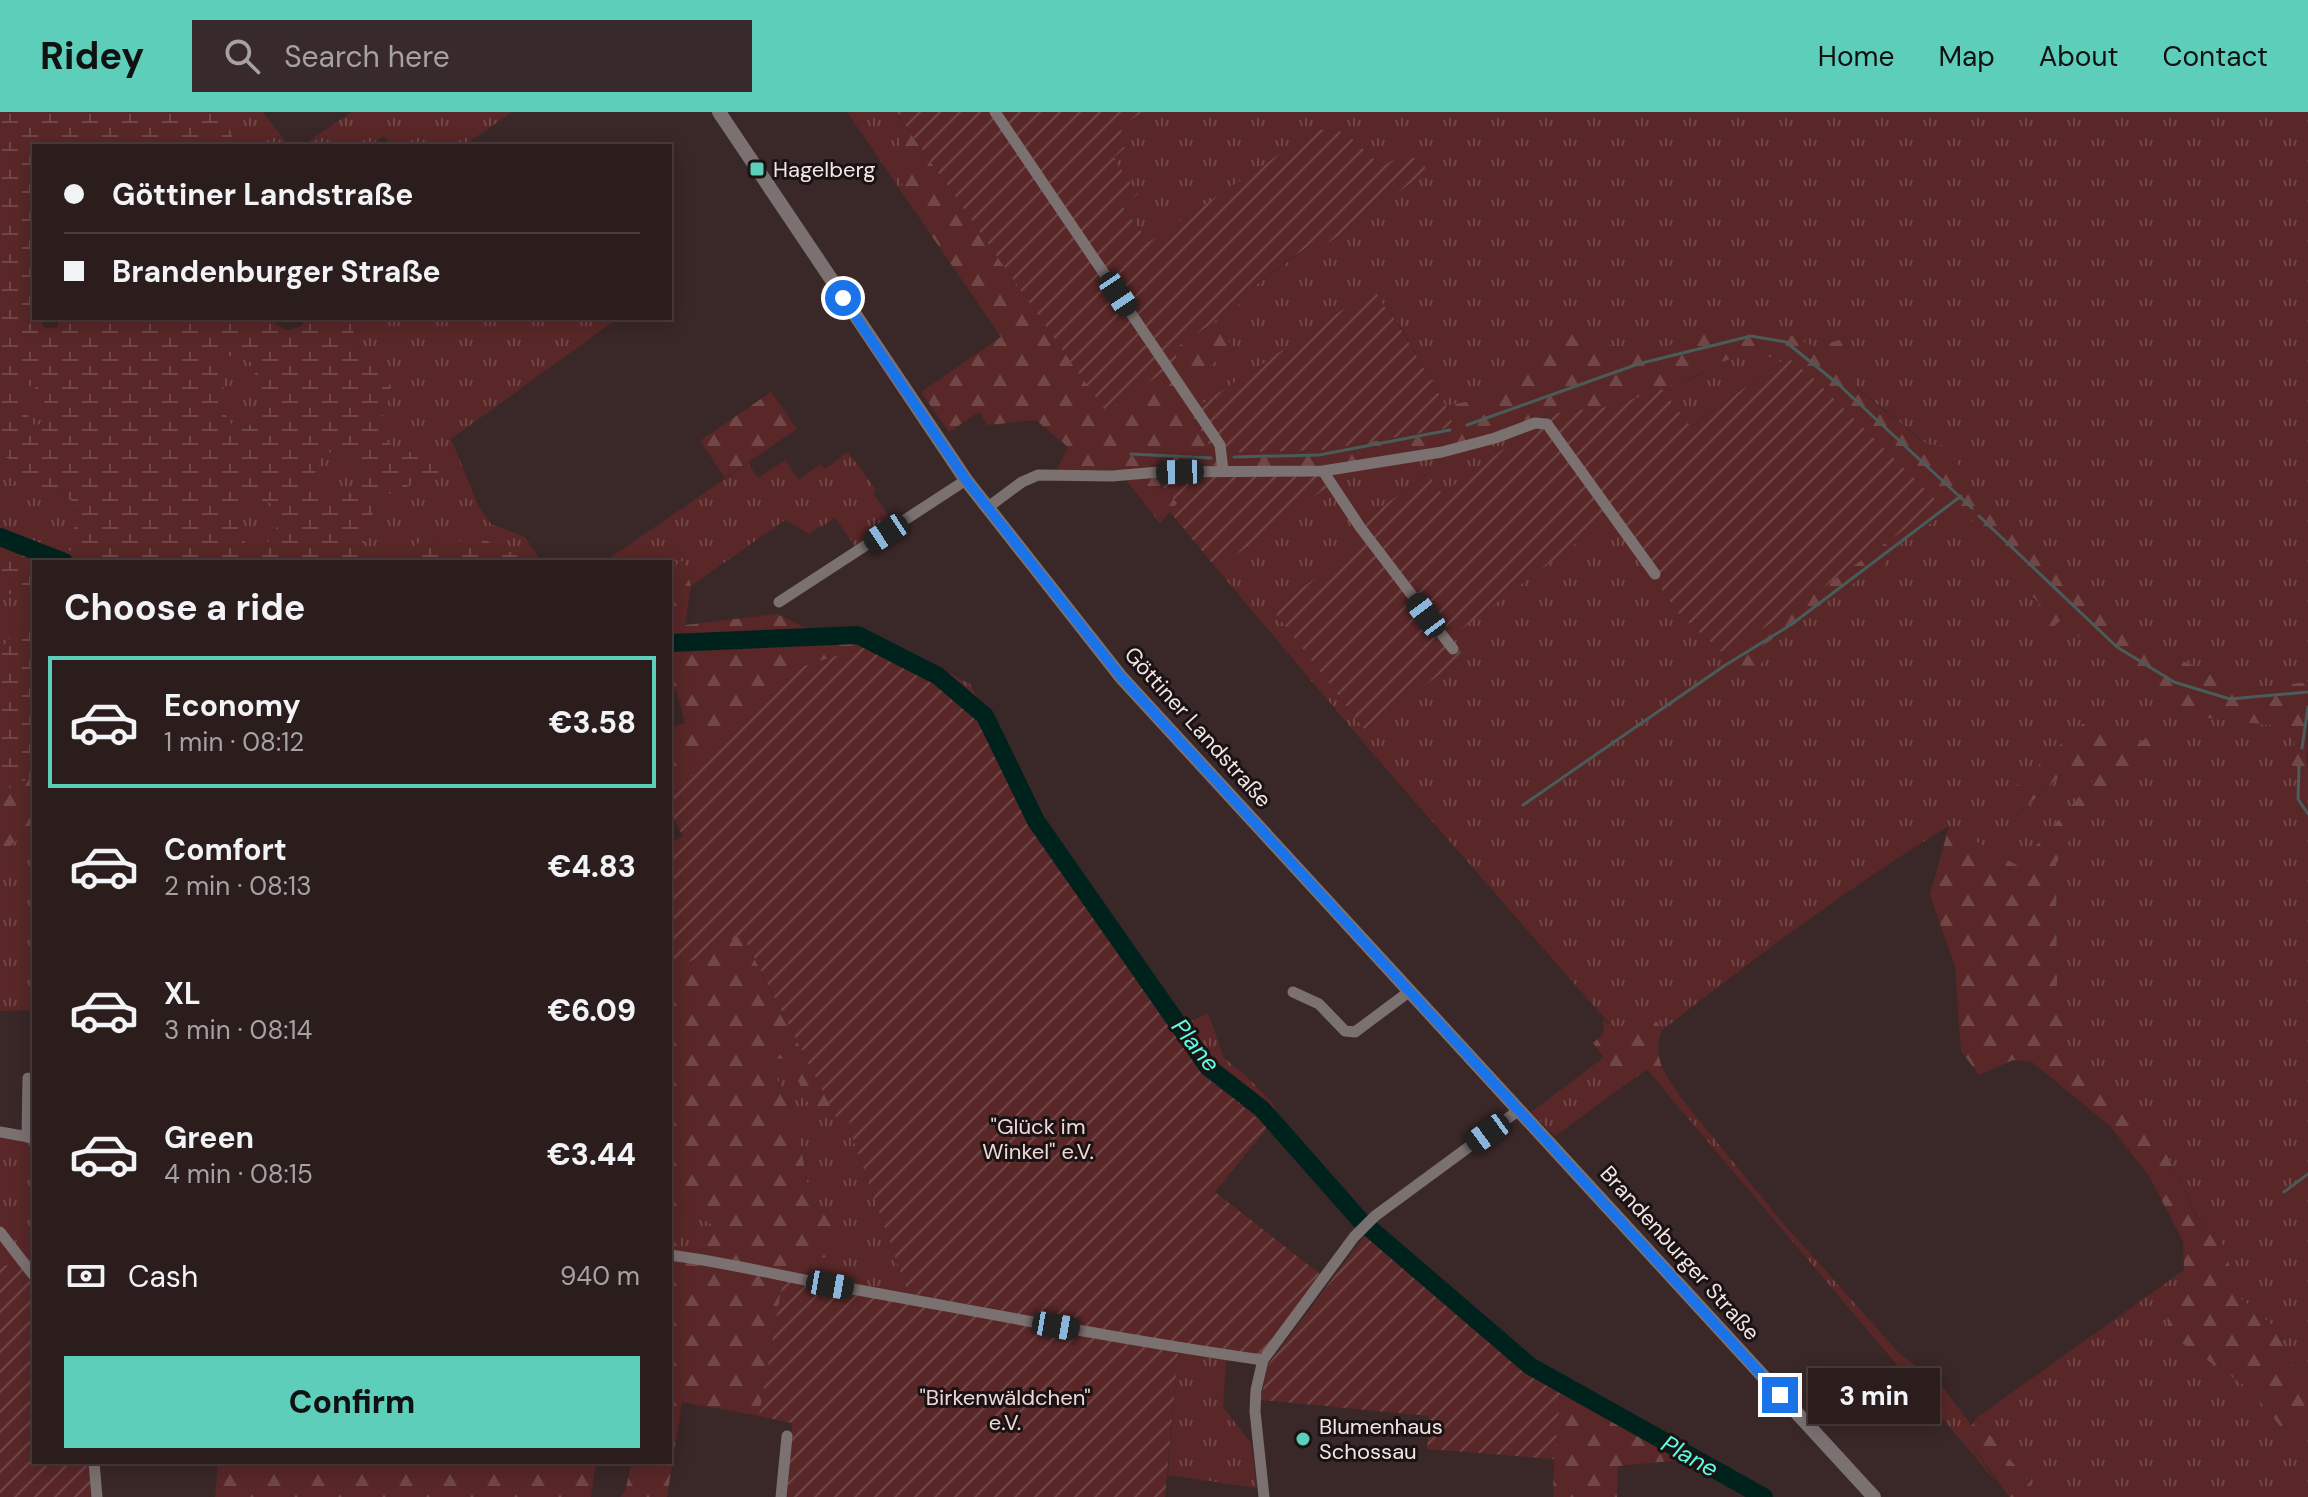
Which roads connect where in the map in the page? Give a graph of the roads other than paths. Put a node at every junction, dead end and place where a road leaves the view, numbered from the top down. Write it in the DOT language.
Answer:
graph roads {
  1 [pos="719,112"];
  2 [pos="995,112"];
  3 [pos="1223,471"];
  4 [pos="1323,471"];
  5 [pos="966,480"];
  6 [pos="987,508"];
  7 [pos="1655,574"];
  8 [pos="779,602"];
  9 [pos="1453,649"];
  10 [pos="1410,991"];
  11 [pos="1293,992"];
  12 [pos="28,1078"];
  13 [pos="1519,1110"];
  14 [pos="0,1132"];
  15 [pos="31,1138"];
  16 [pos="0,1232"];
  17 [pos="672,1255"];
  18 [pos="30,1264"];
  19 [pos="1263,1360"];
  20 [pos="787,1436"];
  21 [pos="94,1464"];
  22 [pos="97,1497"];
  23 [pos="781,1497"];
  24 [pos="1264,1497"];
  25 [pos="1874,1497"];
  1 -- 5 [label="street, Göttiner Landstraße"];
  2 -- 3 [label="street"];
  3 -- 4 [label="street"];
  3 -- 6 [label="street"];
  4 -- 7 [label="street"];
  4 -- 9 [label="street"];
  5 -- 6 [label="street, Göttiner Landstraße"];
  5 -- 8 [label="street"];
  6 -- 10 [label="street, Göttiner Landstraße"];
  10 -- 11 [label="street"];
  10 -- 13 [label="street, Göttiner Landstraße"];
  12 -- 15 [label="street"];
  13 -- 19 [label="street"];
  13 -- 25 [label="street, Brandenburger Straße"];
  14 -- 15 [label="street"];
  16 -- 18 [label="street"];
  17 -- 19 [label="street"];
  19 -- 24 [label="street"];
  20 -- 23 [label="street"];
  21 -- 22 [label="street"];
}
